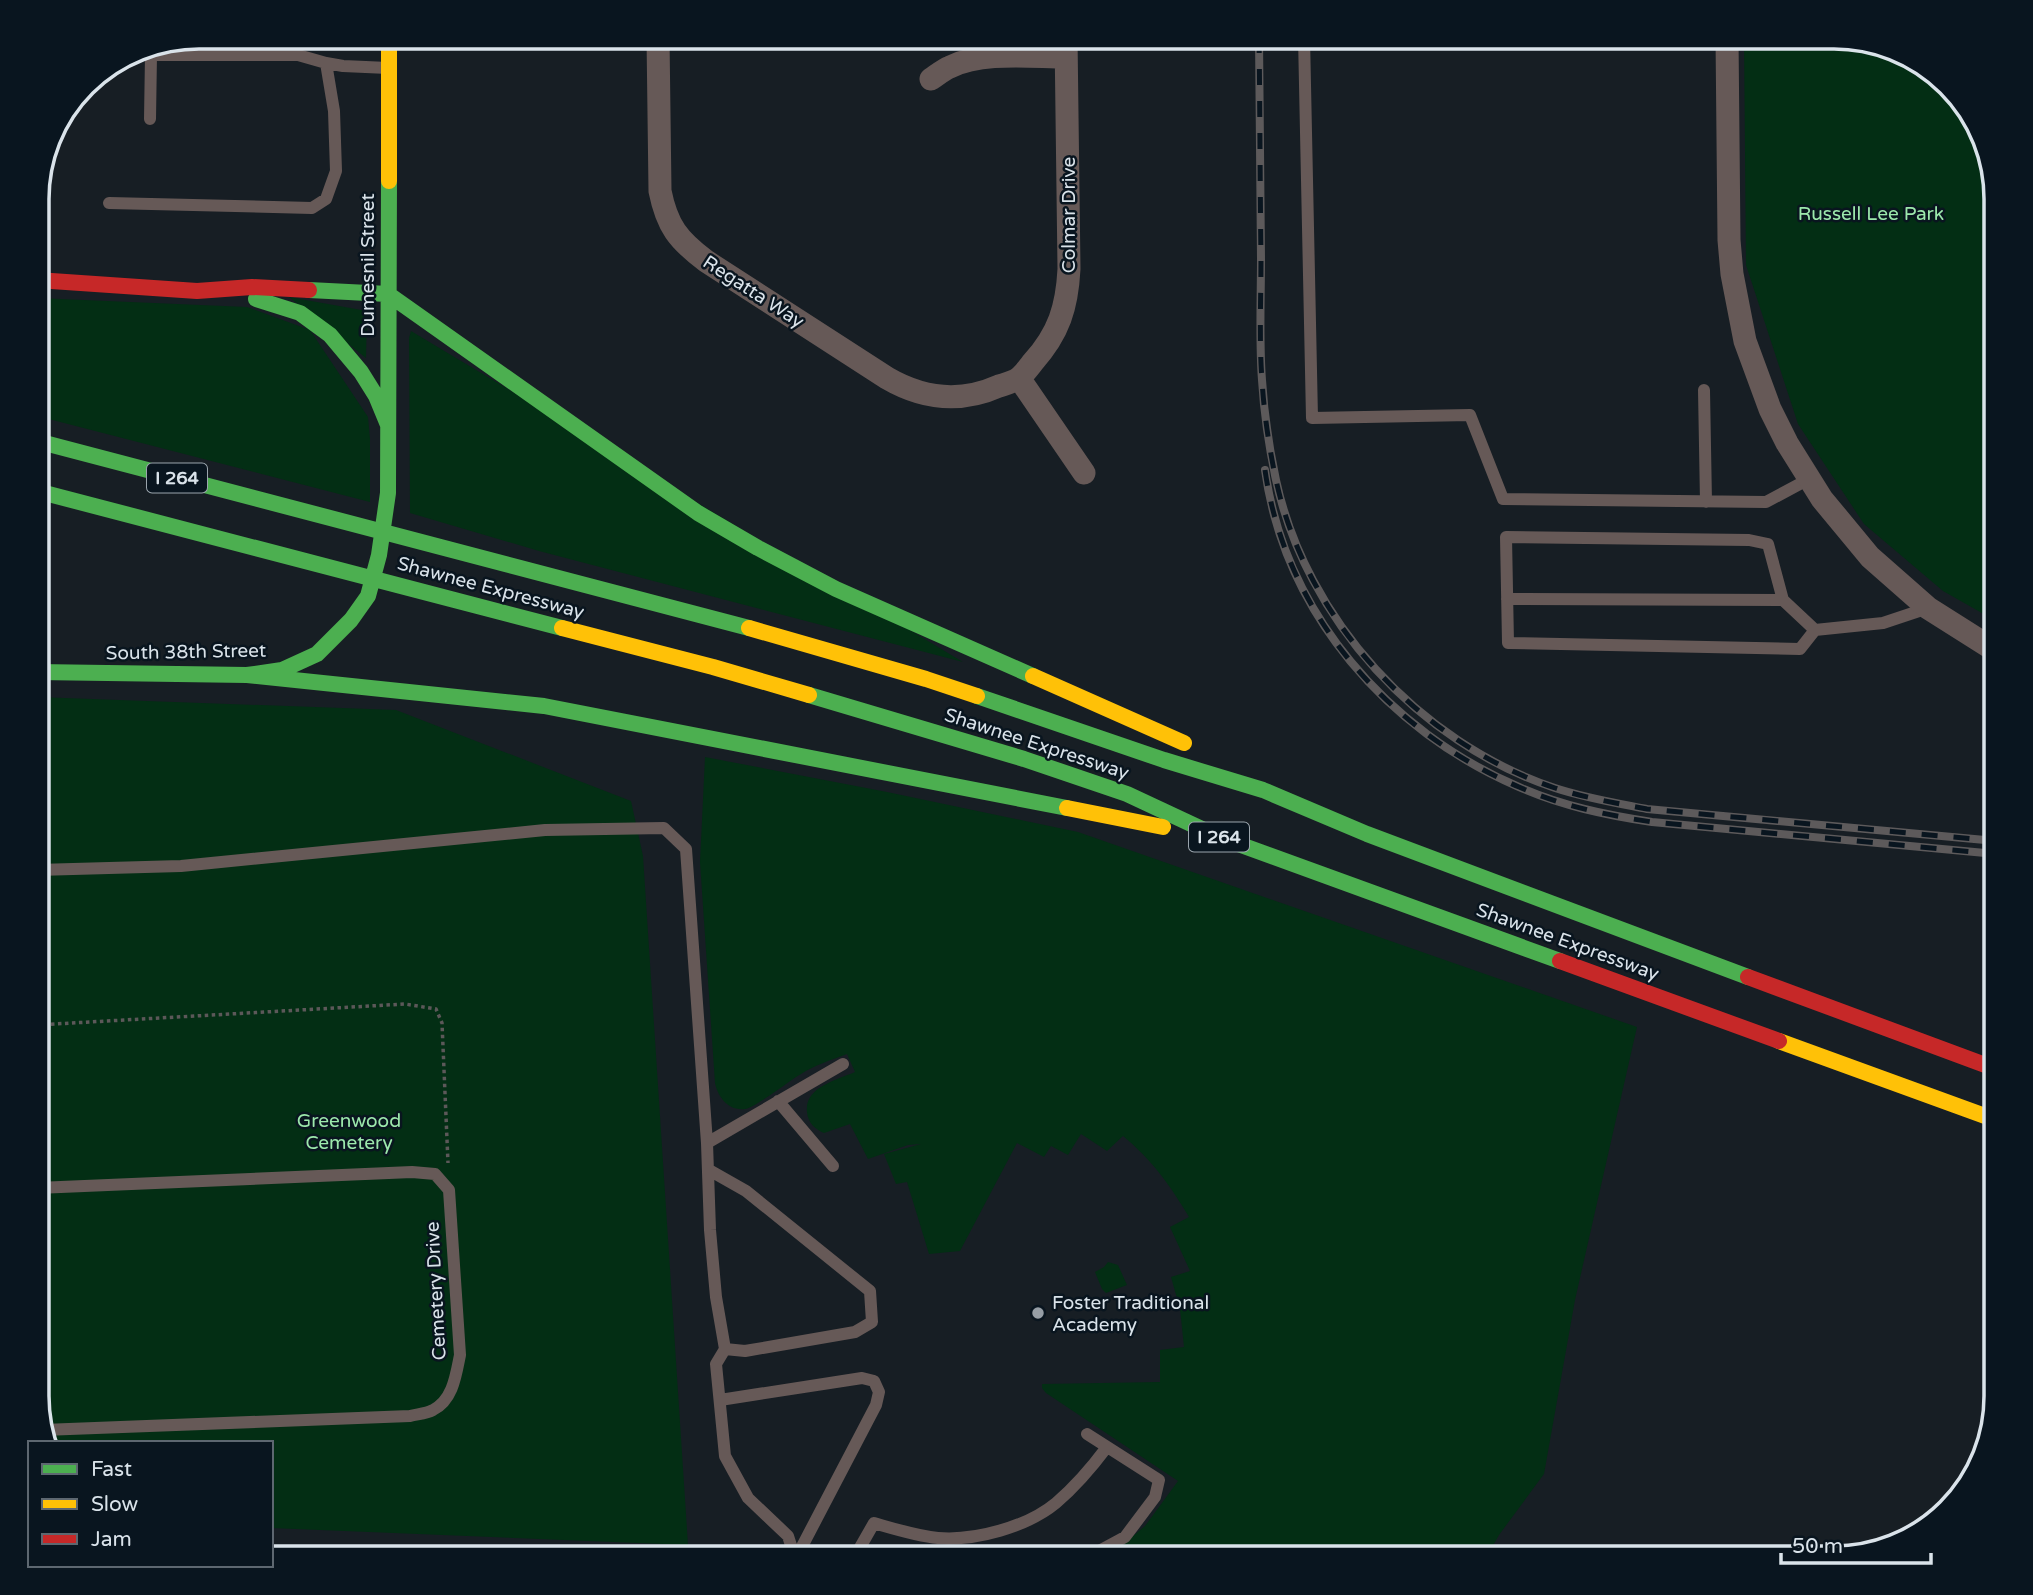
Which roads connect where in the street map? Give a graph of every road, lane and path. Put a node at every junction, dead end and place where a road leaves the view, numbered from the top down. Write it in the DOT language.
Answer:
graph roads {
  1 [pos="388,49"];
  2 [pos="658,49"];
  3 [pos="1052,49"];
  4 [pos="1066,49"];
  5 [pos="1304,49"];
  6 [pos="1727,49"];
  7 [pos="157,55"];
  8 [pos="151,57"];
  9 [pos="326,63"];
  10 [pos="389,68"];
  11 [pos="931,79"];
  12 [pos="150,119"];
  13 [pos="109,203"];
  14 [pos="49,282"];
  15 [pos="197,291"];
  16 [pos="388,293"];
  17 [pos="1019,378"];
  18 [pos="1704,390"];
  19 [pos="388,425"];
  20 [pos="49,444"];
  21 [pos="1084,473"];
  22 [pos="1809,479"];
  23 [pos="388,493"];
  24 [pos="49,494"];
  25 [pos="1706,502"];
  26 [pos="1507,599"];
  27 [pos="1783,600"];
  28 [pos="1928,608"];
  29 [pos="1815,630"];
  30 [pos="1984,643"];
  31 [pos="49,672"];
  32 [pos="247,675"];
  33 [pos="1203,751"];
  34 [pos="1223,762"];
  35 [pos="1264,790"];
  36 [pos="1219,837"];
  37 [pos="49,870"];
  38 [pos="49,1024"];
  39 [pos="843,1064"];
  40 [pos="1984,1065"];
  41 [pos="778,1101"];
  42 [pos="1984,1117"];
  43 [pos="707,1143"];
  44 [pos="833,1166"];
  45 [pos="709,1170"];
  46 [pos="49,1187"];
  47 [pos="449,1190"];
  48 [pos="725,1349"];
  49 [pos="720,1400"];
  50 [pos="53,1430"];
  51 [pos="1087,1434"];
  52 [pos="1107,1447"];
  53 [pos="791,1546"];
  54 [pos="801,1546"];
  55 [pos="861,1546"];
  56 [pos="1108,1546"];
  1 -- 10 [label="main road, Dumesnil Street"];
  2 -- 17 [label="street, Regatta Way"];
  3 -- 11 [label="street"];
  4 -- 17 [label="street, Colmar Drive"];
  5 -- 25 [label="lane"];
  6 -- 22 [label="street"];
  7 -- 9 [label="lane"];
  8 -- 12 [label="lane"];
  9 -- 10 [label="lane"];
  9 -- 13 [label="lane"];
  10 -- 16 [label="main road, Dumesnil Street"];
  14 -- 15 [label="main road"];
  15 -- 16 [label="main road"];
  15 -- 19 [label="main road"];
  16 -- 19 [label="main road, Dumesnil Street"];
  16 -- 33 [label="main road"];
  17 -- 21 [label="street"];
  18 -- 25 [label="lane"];
  19 -- 23 [label="main road, Dumesnil Street"];
  20 -- 35 [label="main road, Shawnee Expressway / I 264"];
  22 -- 25 [label="lane"];
  22 -- 28 [label="street"];
  23 -- 32 [label="main road, South 38th Street"];
  24 -- 36 [label="main road, Shawnee Expressway / I 264"];
  26 -- 27 [label="lane"];
  26 -- 27 [label="lane"];
  26 -- 29 [label="lane"];
  27 -- 29 [label="lane"];
  28 -- 29 [label="lane"];
  28 -- 30 [label="street"];
  31 -- 32 [label="main road, South 38th Street"];
  32 -- 36 [label="main road"];
  34 -- 35 [label="main road"];
  35 -- 40 [label="main road, Shawnee Expressway / I 264"];
  36 -- 42 [label="main road, Shawnee Expressway / I 264"];
  37 -- 43 [label="lane"];
  38 -- 47 [label="path"];
  39 -- 41 [label="lane"];
  41 -- 43 [label="lane"];
  41 -- 44 [label="lane"];
  43 -- 45 [label="lane"];
  45 -- 48 [label="lane"];
  45 -- 48 [label="lane"];
  46 -- 47 [label="lane"];
  47 -- 50 [label="lane, Cemetery Drive"];
  48 -- 49 [label="lane"];
  49 -- 53 [label="lane"];
  49 -- 54 [label="lane"];
  51 -- 52 [label="lane"];
  52 -- 55 [label="lane"];
  52 -- 56 [label="lane"];
}
